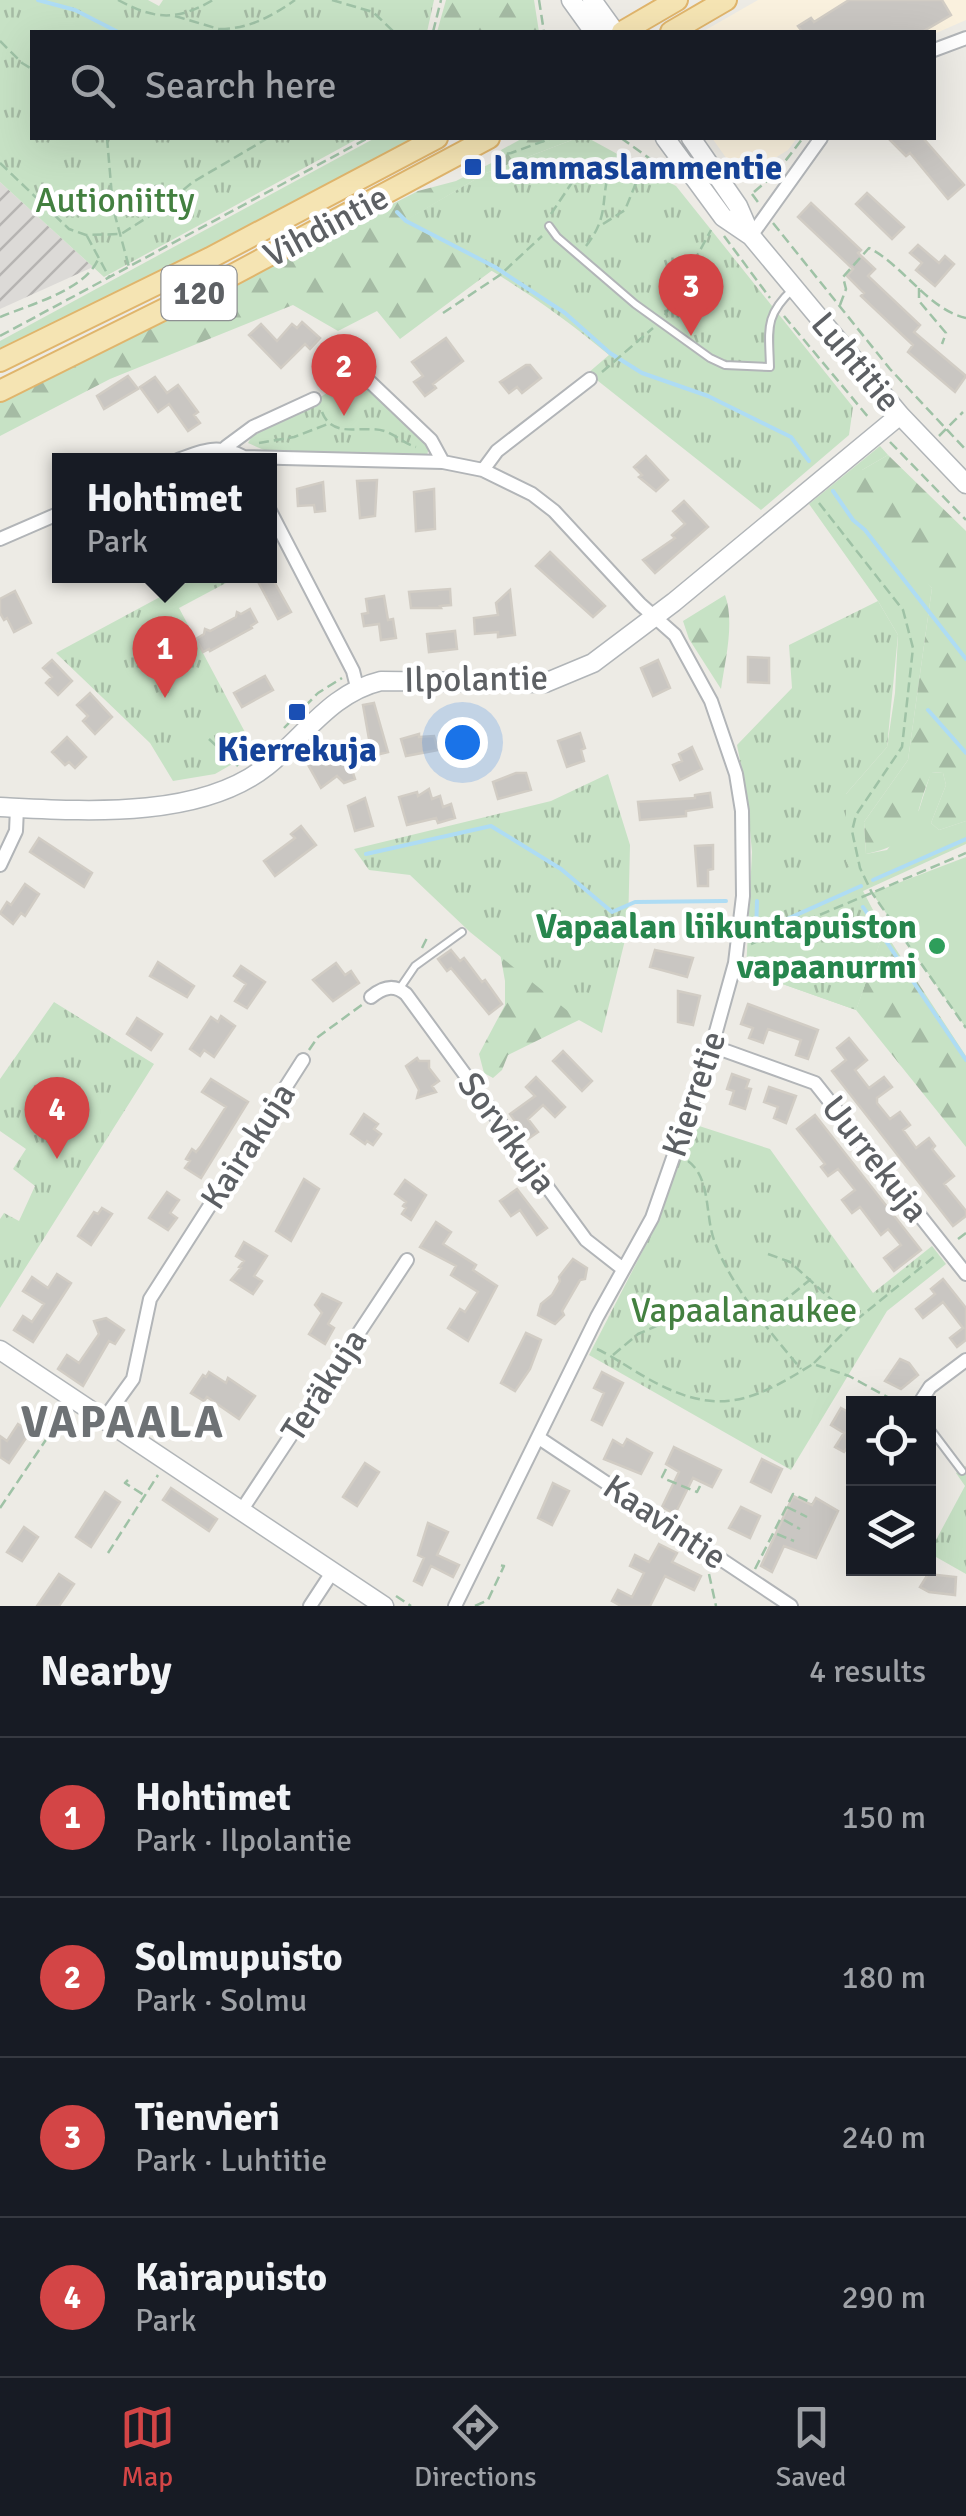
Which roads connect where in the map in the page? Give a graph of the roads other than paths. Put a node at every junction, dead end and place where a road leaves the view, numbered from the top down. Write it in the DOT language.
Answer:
graph roads {
  1 [pos="571,0"];
  2 [pos="592,0"];
  3 [pos="676,0"];
  4 [pos="726,0"];
  5 [pos="593,30"];
  6 [pos="617,30"];
  7 [pos="623,30"];
  8 [pos="674,30"];
  9 [pos="966,38"];
  10 [pos="936,49"];
  11 [pos="434,140"];
  12 [pos="667,140"];
  13 [pos="692,140"];
  14 [pos="820,140"];
  15 [pos="491,147"];
  16 [pos="550,228"];
  17 [pos="751,236"];
  18 [pos="794,288"];
  19 [pos="0,361"];
  20 [pos="352,364"];
  21 [pos="590,379"];
  22 [pos="0,390"];
  23 [pos="316,397"];
  24 [pos="900,415"];
  25 [pos="228,445"];
  26 [pos="196,453"];
  27 [pos="238,453"];
  28 [pos="441,456"];
  29 [pos="277,459"];
  30 [pos="484,470"];
  31 [pos="966,484"];
  32 [pos="52,516"];
  33 [pos="277,525"];
  34 [pos="0,539"];
  35 [pos="654,616"];
  36 [pos="355,679"];
  37 [pos="8,808"];
  38 [pos="0,865"];
  39 [pos="462,932"];
  40 [pos="400,989"];
  41 [pos="371,998"];
  42 [pos="712,1046"];
  43 [pos="302,1060"];
  44 [pos="407,1260"];
  45 [pos="623,1269"];
  46 [pos="966,1274"];
  47 [pos="0,1350"];
  48 [pos="966,1360"];
  49 [pos="924,1396"];
  50 [pos="104,1419"];
  51 [pos="936,1437"];
  52 [pos="538,1438"];
  53 [pos="962,1471"];
  54 [pos="241,1511"];
  55 [pos="333,1570"];
  56 [pos="310,1606"];
  57 [pos="384,1606"];
  58 [pos="454,1606"];
  59 [pos="791,1606"];
  1 -- 5 [label="street"];
  2 -- 6 [label="street"];
  3 -- 7 [label="main road"];
  4 -- 8 [label="main road"];
  9 -- 10 [label="street"];
  11 -- 19 [label="main road, Vihdintie / 120"];
  12 -- 17 [label="street, Luhtitie"];
  13 -- 17 [label="street, Luhtitie"];
  14 -- 17 [label="street"];
  15 -- 22 [label="main road, Vihdintie / 120"];
  16 -- 18 [label="lane"];
  17 -- 18 [label="street, Luhtitie"];
  18 -- 24 [label="street, Luhtitie"];
  20 -- 28 [label="street"];
  21 -- 30 [label="street"];
  23 -- 25 [label="street"];
  24 -- 31 [label="street, Luhtitie"];
  24 -- 35 [label="street, Ilpolantie"];
  25 -- 26 [label="street"];
  25 -- 27 [label="street, Kierretie"];
  28 -- 29 [label="street, Kierretie"];
  28 -- 30 [label="street, Kierretie"];
  30 -- 35 [label="street, Kierretie"];
  32 -- 34 [label="street"];
  33 -- 36 [label="street"];
  35 -- 36 [label="street, Ilpolantie"];
  35 -- 42 [label="street, Kierretie"];
  36 -- 37 [label="street, Ilpolantie"];
  37 -- 38 [label="street"];
  39 -- 40 [label="lane"];
  40 -- 41 [label="street"];
  40 -- 45 [label="street, Sorvikuja"];
  42 -- 45 [label="street, Kierretie"];
  42 -- 46 [label="street, Uurrekuja"];
  43 -- 50 [label="street, Kairakuja"];
  44 -- 54 [label="street, Teräkuja"];
  45 -- 52 [label="street, Kierretie"];
  47 -- 50 [label="street"];
  48 -- 49 [label="street"];
  50 -- 54 [label="street"];
  51 -- 53 [label="lane"];
  52 -- 58 [label="street, Kierretie"];
  52 -- 59 [label="street, Kaavintie"];
  54 -- 55 [label="street"];
  55 -- 56 [label="street"];
  55 -- 57 [label="street"];
}
